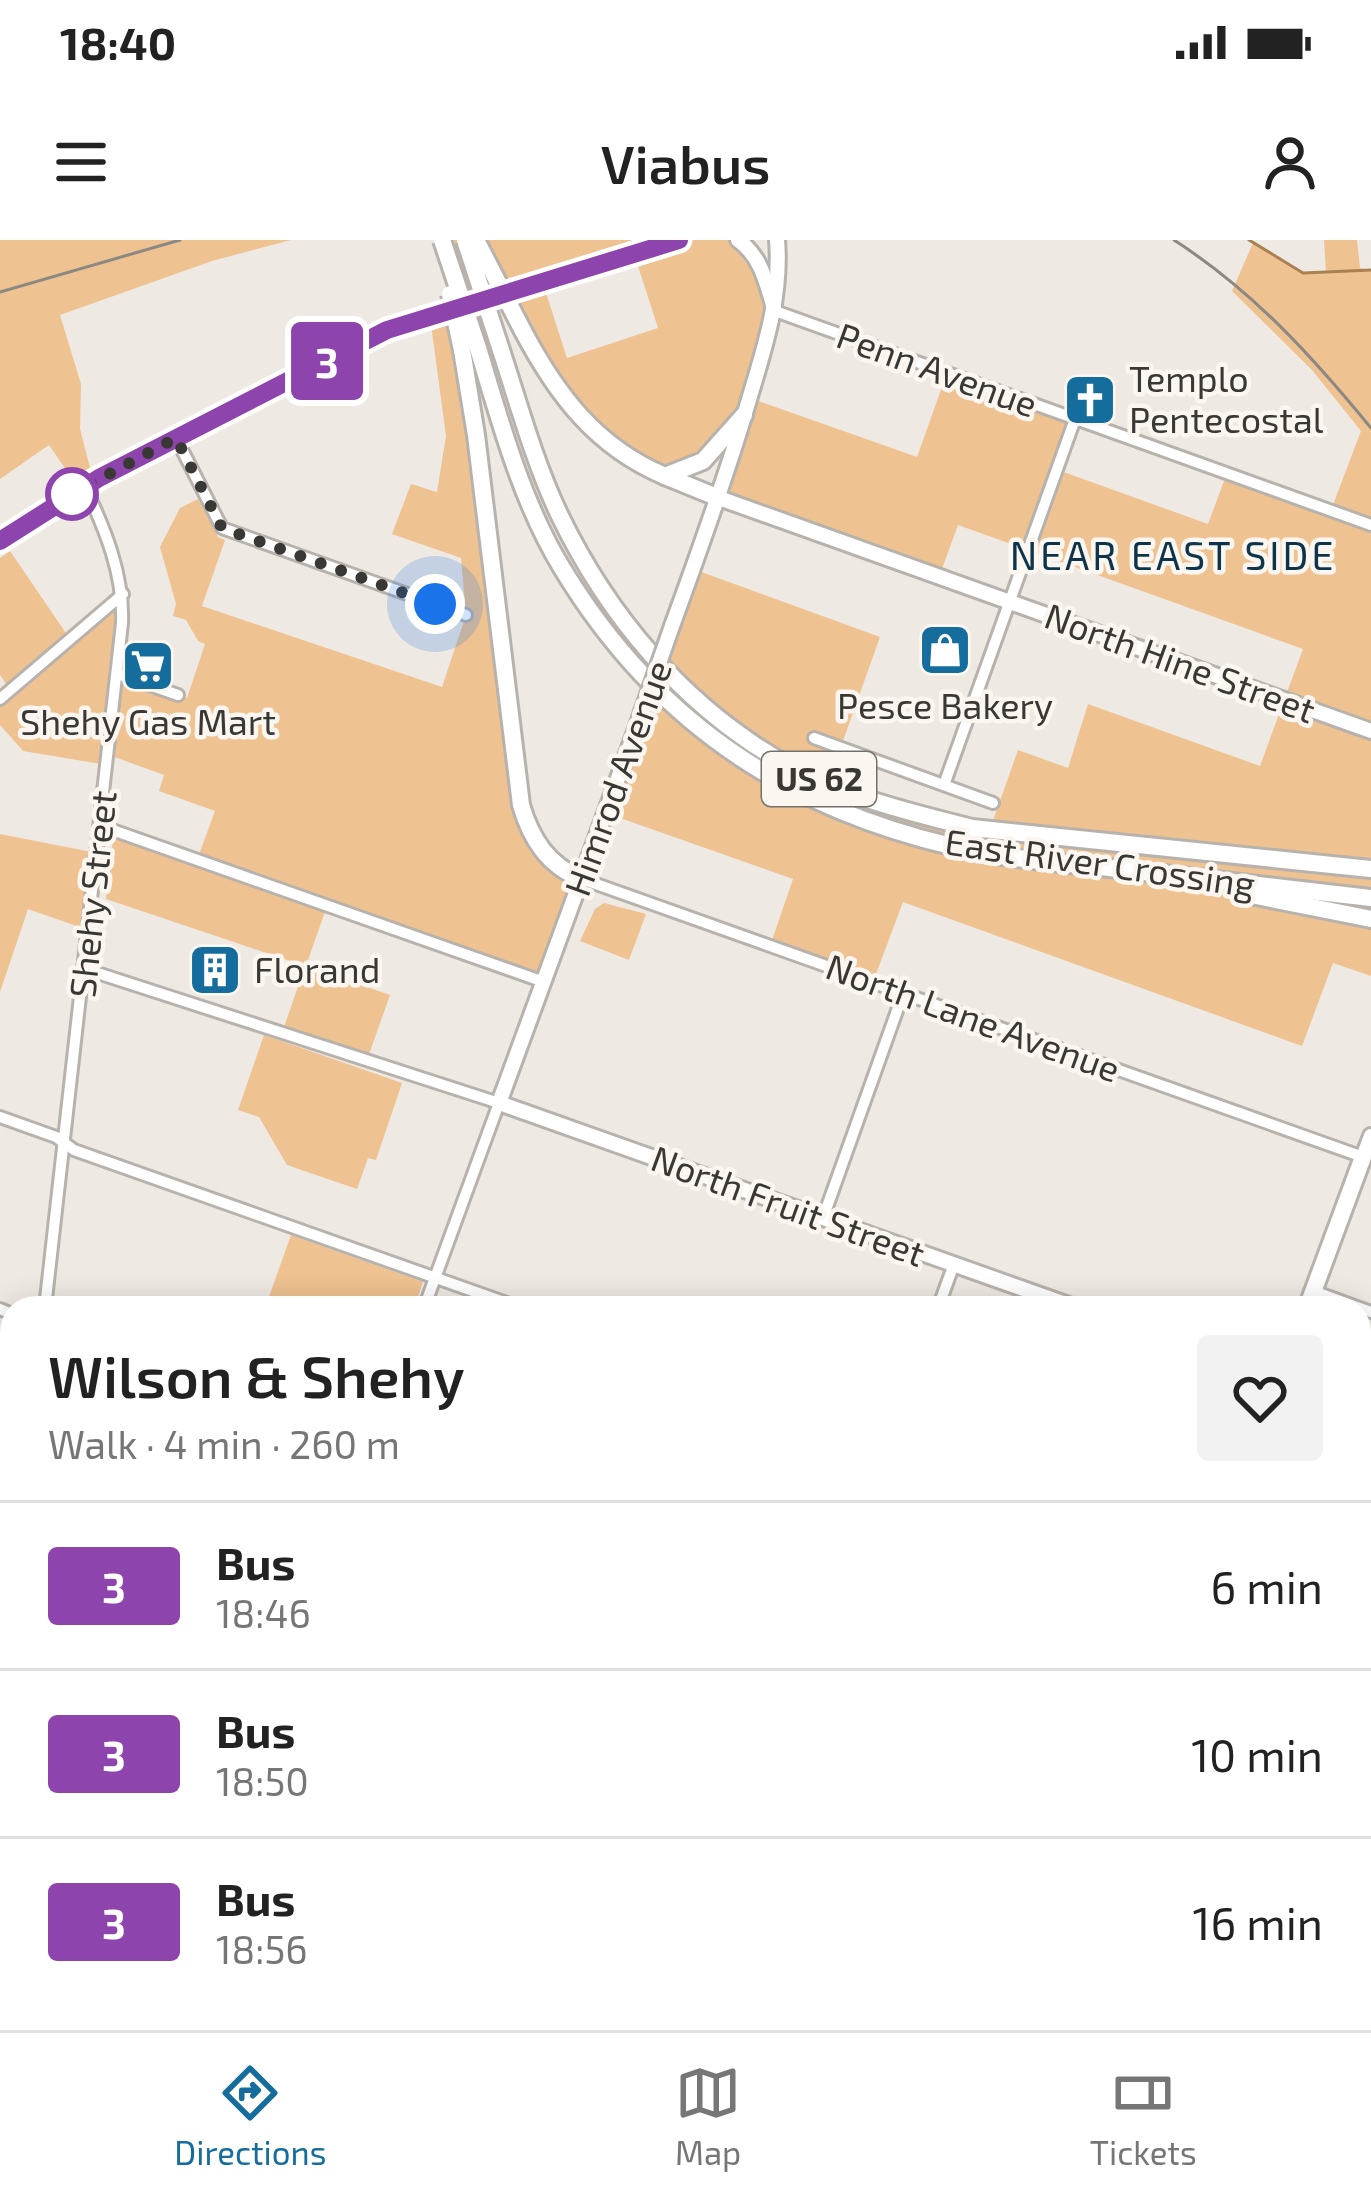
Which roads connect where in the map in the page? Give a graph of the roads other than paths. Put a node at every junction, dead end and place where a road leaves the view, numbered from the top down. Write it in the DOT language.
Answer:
graph roads {
  1 [pos="440,240"];
  2 [pos="465,240"];
  3 [pos="476,240"];
  4 [pos="680,240"];
  5 [pos="738,240"];
  6 [pos="777,240"];
  7 [pos="775,311"];
  8 [pos="470,349"];
  9 [pos="744,416"];
  10 [pos="1076,419"];
  11 [pos="176,438"];
  12 [pos="665,476"];
  13 [pos="85,487"];
  14 [pos="719,498"];
  15 [pos="1371,525"];
  16 [pos="0,541"];
  17 [pos="123,594"];
  18 [pos="1010,602"];
  19 [pos="466,615"];
  20 [pos="118,674"];
  21 [pos="178,695"];
  22 [pos="0,699"];
  23 [pos="1371,731"];
  24 [pos="814,738"];
  25 [pos="944,785"];
  26 [pos="993,802"];
  27 [pos="100,826"];
  28 [pos="1117,868"];
  29 [pos="1371,868"];
  30 [pos="582,879"];
  31 [pos="1371,898"];
  32 [pos="1371,919"];
  33 [pos="85,969"];
  34 [pos="544,982"];
  35 [pos="903,994"];
  36 [pos="499,1103"];
  37 [pos="0,1118"];
  38 [pos="1371,1136"];
  39 [pos="63,1143"];
  40 [pos="1368,1159"];
  41 [pos="823,1218"];
  42 [pos="954,1264"];
  43 [pos="435,1277"];
  44 [pos="46,1296"];
  45 [pos="428,1296"];
  46 [pos="488,1296"];
  47 [pos="942,1296"];
  48 [pos="1043,1296"];
  49 [pos="1312,1296"];
  1 -- 8 [label="highway, bridge"];
  2 -- 29 [label="highway, East River Crossing / US 62, bridge"];
  3 -- 12 [label="highway, bridge"];
  4 -- 11 [label="main road"];
  5 -- 7 [label="main road"];
  6 -- 7 [label="main road, Himrod Avenue"];
  7 -- 9 [label="main road, Himrod Avenue"];
  7 -- 10 [label="street, Penn Avenue"];
  8 -- 28 [label="highway, East River Crossing / US 62"];
  8 -- 30 [label="highway"];
  9 -- 12 [label="highway"];
  9 -- 14 [label="main road, Himrod Avenue"];
  10 -- 15 [label="street, Penn Avenue"];
  10 -- 18 [label="street"];
  11 -- 13 [label="main road"];
  11 -- 19 [label="street"];
  12 -- 14 [label="highway"];
  13 -- 16 [label="main road"];
  13 -- 17 [label="street, Shehy Street"];
  14 -- 18 [label="main road, North Hine Street"];
  14 -- 30 [label="main road, Himrod Avenue, bridge"];
  17 -- 20 [label="street, Shehy Street"];
  17 -- 22 [label="street"];
  18 -- 23 [label="main road, North Hine Street"];
  18 -- 25 [label="street"];
  20 -- 21 [label="street"];
  20 -- 27 [label="street, Shehy Street"];
  24 -- 25 [label="street"];
  25 -- 26 [label="street"];
  27 -- 33 [label="street, Shehy Street"];
  27 -- 34 [label="street"];
  28 -- 31 [label="highway, East River Crossing / US 62"];
  28 -- 32 [label="highway"];
  30 -- 34 [label="main road, Himrod Avenue"];
  30 -- 35 [label="street, North Lane Avenue"];
  33 -- 36 [label="street"];
  33 -- 39 [label="street, Shehy Street"];
  34 -- 36 [label="main road, Himrod Avenue"];
  35 -- 40 [label="street, North Lane Avenue"];
  35 -- 41 [label="street"];
  36 -- 41 [label="main road, North Fruit Street"];
  36 -- 43 [label="street, Himrod Avenue"];
  37 -- 39 [label="street"];
  38 -- 40 [label="main road"];
  39 -- 43 [label="street"];
  39 -- 44 [label="street, Shehy Street"];
  40 -- 49 [label="highway"];
  41 -- 42 [label="main road, North Fruit Street"];
  42 -- 47 [label="street"];
  42 -- 48 [label="main road, North Fruit Street"];
  43 -- 45 [label="street, Himrod Avenue"];
  43 -- 46 [label="street"];
}
